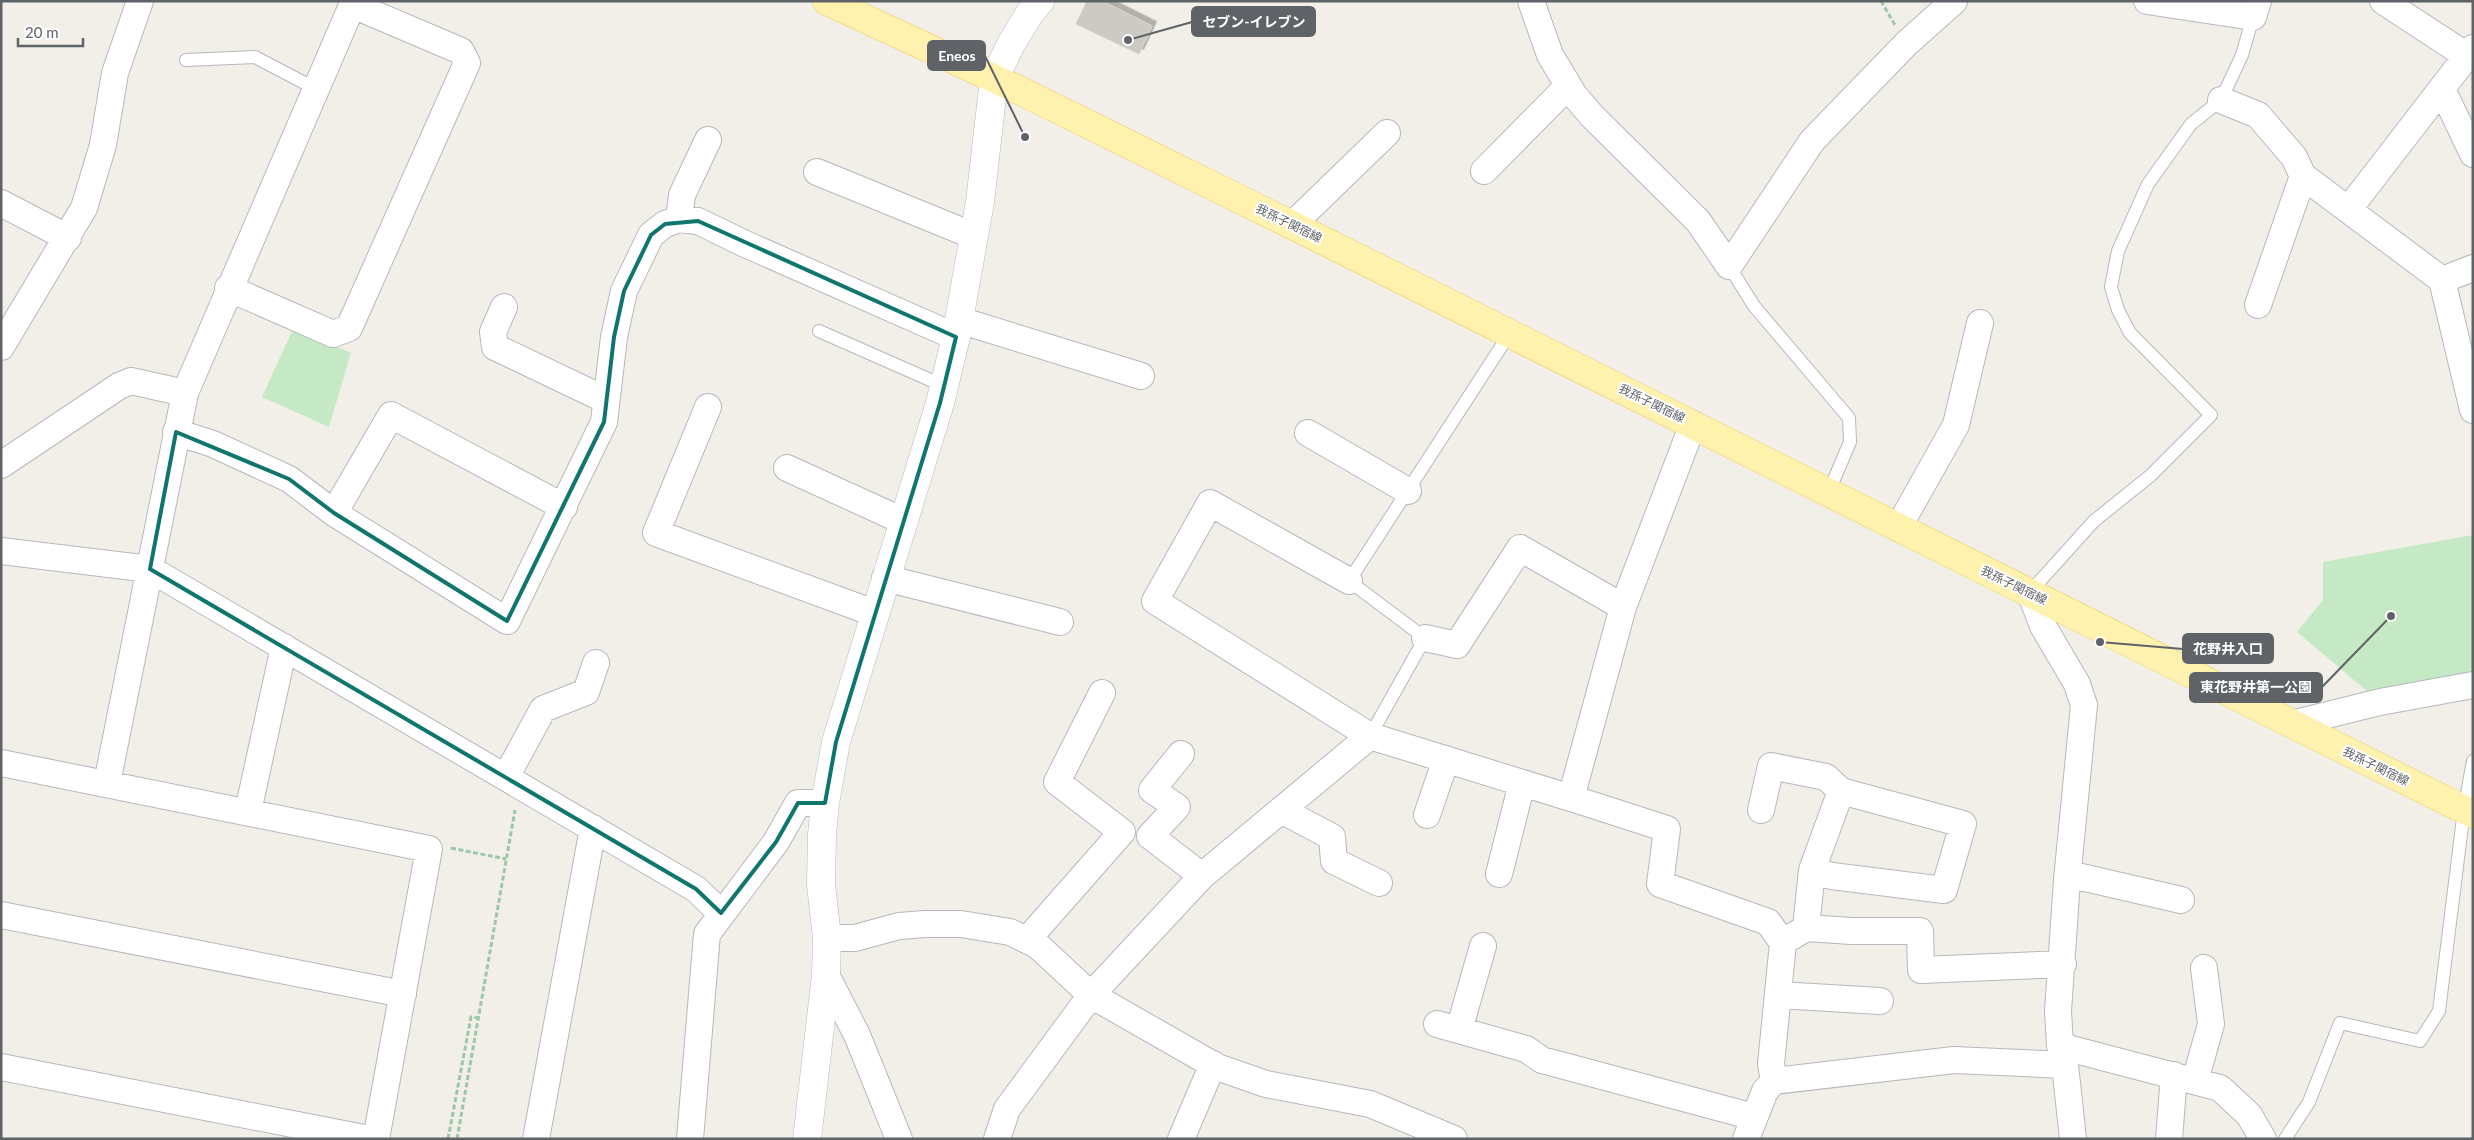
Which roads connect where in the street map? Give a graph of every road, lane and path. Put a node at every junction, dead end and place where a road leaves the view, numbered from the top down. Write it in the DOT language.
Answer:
graph roads {
  1 [pos="140,1"];
  2 [pos="827,1"];
  3 [pos="1040,1"];
  4 [pos="1531,1"];
  5 [pos="1954,1"];
  6 [pos="2147,1"];
  7 [pos="2383,1"];
  8 [pos="354,3"];
  9 [pos="2255,9"];
  10 [pos="2470,52"];
  11 [pos="186,60"];
  12 [pos="994,79"];
  13 [pos="1568,86"];
  14 [pos="316,88"];
  15 [pos="2442,88"];
  16 [pos="2221,100"];
  17 [pos="1386,132"];
  18 [pos="708,140"];
  19 [pos="2473,154"];
  20 [pos="1484,171"];
  21 [pos="817,172"];
  22 [pos="2303,176"];
  23 [pos="1,203"];
  24 [pos="2348,210"];
  25 [pos="679,220"];
  26 [pos="1292,225"];
  27 [pos="974,236"];
  28 [pos="68,238"];
  29 [pos="1729,266"];
  30 [pos="2473,268"];
  31 [pos="2442,280"];
  32 [pos="228,288"];
  33 [pos="2258,305"];
  34 [pos="504,308"];
  35 [pos="1980,323"];
  36 [pos="958,329"];
  37 [pos="818,331"];
  38 [pos="1510,333"];
  39 [pos="1,347"];
  40 [pos="1141,376"];
  41 [pos="944,386"];
  42 [pos="185,393"];
  43 [pos="606,400"];
  44 [pos="708,407"];
  45 [pos="2473,410"];
  46 [pos="1693,424"];
  47 [pos="176,432"];
  48 [pos="1308,433"];
  49 [pos="1,465"];
  50 [pos="787,468"];
  51 [pos="1408,491"];
  52 [pos="1829,491"];
  53 [pos="564,507"];
  54 [pos="334,514"];
  55 [pos="903,521"];
  56 [pos="1898,528"];
  57 [pos="1,551"];
  58 [pos="150,569"];
  59 [pos="885,578"];
  60 [pos="1349,581"];
  61 [pos="2030,592"];
  62 [pos="1623,607"];
  63 [pos="874,613"];
  64 [pos="1060,622"];
  65 [pos="1425,638"];
  66 [pos="284,647"];
  67 [pos="596,663"];
  68 [pos="2473,684"];
  69 [pos="1102,693"];
  70 [pos="2291,724"];
  71 [pos="1370,736"];
  72 [pos="1181,754"];
  73 [pos="1446,759"];
  74 [pos="2473,761"];
  75 [pos="1,763"];
  76 [pos="513,781"];
  77 [pos="107,783"];
  78 [pos="1522,783"];
  79 [pos="1841,791"];
  80 [pos="1572,798"];
  81 [pos="825,803"];
  82 [pos="1282,810"];
  83 [pos="1761,810"];
  84 [pos="248,811"];
  85 [pos="2468,812"];
  86 [pos="1427,815"];
  87 [pos="593,828"];
  88 [pos="429,849"];
  89 [pos="506,860"];
  90 [pos="1812,870"];
  91 [pos="1499,874"];
  92 [pos="2068,874"];
  93 [pos="1202,876"];
  94 [pos="1379,883"];
  95 [pos="2181,900"];
  96 [pos="721,913"];
  97 [pos="1,915"];
  98 [pos="1806,928"];
  99 [pos="827,938"];
  100 [pos="1027,940"];
  101 [pos="1783,943"];
  102 [pos="1483,946"];
  103 [pos="2063,964"];
  104 [pos="2204,968"];
  105 [pos="826,974"];
  106 [pos="403,994"];
  107 [pos="1091,995"];
  108 [pos="1779,995"];
  109 [pos="1880,1001"];
  110 [pos="478,1018"];
  111 [pos="2063,1056"];
  112 [pos="1213,1064"];
  113 [pos="1,1067"];
  114 [pos="2184,1078"];
  115 [pos="1774,1081"];
  116 [pos="1750,1128"];
  117 [pos="369,1139"];
  118 [pos="376,1139"];
  119 [pos="448,1139"];
  120 [pos="457,1139"];
  121 [pos="536,1139"];
  122 [pos="690,1139"];
  123 [pos="807,1139"];
  124 [pos="899,1139"];
  125 [pos="998,1139"];
  126 [pos="1181,1139"];
  127 [pos="1454,1139"];
  128 [pos="2073,1139"];
  129 [pos="2169,1139"];
  130 [pos="2263,1139"];
  131 [pos="2286,1139"];
  1 -- 28 [label="street"];
  2 -- 12 [label="main road, 我孫子関宿線"];
  3 -- 12 [label="street"];
  4 -- 13 [label="street"];
  5 -- 29 [label="street"];
  6 -- 9 [label="street"];
  7 -- 10 [label="street"];
  8 -- 14 [label="street"];
  8 -- 32 [label="street"];
  9 -- 16 [label="lane"];
  10 -- 15 [label="street"];
  11 -- 14 [label="lane"];
  12 -- 26 [label="main road, 我孫子関宿線"];
  12 -- 27 [label="street"];
  13 -- 20 [label="street"];
  13 -- 29 [label="street"];
  14 -- 32 [label="street"];
  15 -- 19 [label="street"];
  15 -- 24 [label="street"];
  16 -- 22 [label="street"];
  16 -- 61 [label="lane"];
  17 -- 26 [label="street"];
  18 -- 25 [label="street"];
  21 -- 27 [label="street"];
  22 -- 24 [label="street"];
  22 -- 33 [label="street"];
  23 -- 28 [label="street"];
  24 -- 31 [label="street"];
  25 -- 36 [label="street"];
  25 -- 43 [label="street"];
  26 -- 38 [label="main road, 我孫子関宿線"];
  27 -- 36 [label="street"];
  28 -- 39 [label="street"];
  29 -- 52 [label="lane"];
  30 -- 31 [label="street"];
  31 -- 45 [label="street"];
  32 -- 42 [label="street"];
  34 -- 43 [label="street"];
  35 -- 56 [label="street"];
  36 -- 40 [label="street"];
  36 -- 41 [label="street"];
  37 -- 41 [label="lane"];
  38 -- 46 [label="main road, 我孫子関宿線"];
  38 -- 51 [label="lane"];
  41 -- 55 [label="street"];
  42 -- 47 [label="street"];
  42 -- 49 [label="street"];
  43 -- 53 [label="street"];
  44 -- 63 [label="street"];
  46 -- 52 [label="main road, 我孫子関宿線"];
  46 -- 62 [label="street"];
  47 -- 54 [label="street"];
  47 -- 58 [label="street"];
  48 -- 51 [label="street"];
  50 -- 55 [label="street"];
  51 -- 60 [label="lane"];
  52 -- 56 [label="main road, 我孫子関宿線"];
  53 -- 54 [label="street"];
  53 -- 54 [label="street"];
  55 -- 59 [label="street"];
  56 -- 61 [label="main road, 我孫子関宿線"];
  57 -- 58 [label="street"];
  58 -- 66 [label="street"];
  58 -- 77 [label="street"];
  59 -- 63 [label="street"];
  59 -- 64 [label="street"];
  60 -- 65 [label="lane"];
  60 -- 71 [label="street"];
  61 -- 70 [label="main road, 我孫子関宿線"];
  61 -- 92 [label="street"];
  62 -- 65 [label="street"];
  62 -- 80 [label="street"];
  63 -- 81 [label="street"];
  65 -- 71 [label="lane"];
  66 -- 76 [label="street"];
  66 -- 84 [label="street"];
  67 -- 76 [label="street"];
  68 -- 70 [label="street"];
  69 -- 100 [label="street"];
  70 -- 85 [label="main road, 我孫子関宿線"];
  71 -- 73 [label="street"];
  71 -- 82 [label="street"];
  72 -- 93 [label="street"];
  73 -- 78 [label="street"];
  73 -- 86 [label="street"];
  74 -- 85 [label="lane"];
  75 -- 77 [label="street"];
  76 -- 87 [label="street"];
  76 -- 89 [label="path"];
  77 -- 84 [label="street"];
  78 -- 80 [label="street"];
  78 -- 91 [label="street"];
  79 -- 83 [label="street"];
  79 -- 90 [label="street"];
  79 -- 90 [label="street"];
  80 -- 101 [label="street"];
  81 -- 96 [label="street"];
  81 -- 99 [label="street"];
  82 -- 93 [label="street"];
  82 -- 94 [label="street"];
  84 -- 88 [label="street"];
  85 -- 131 [label="lane"];
  87 -- 96 [label="street"];
  87 -- 121 [label="street"];
  88 -- 89 [label="path"];
  88 -- 106 [label="street"];
  89 -- 110 [label="path"];
  90 -- 98 [label="street"];
  92 -- 95 [label="street"];
  92 -- 103 [label="street"];
  93 -- 107 [label="street"];
  96 -- 122 [label="street"];
  97 -- 106 [label="street"];
  98 -- 101 [label="street"];
  98 -- 103 [label="street"];
  99 -- 100 [label="street"];
  99 -- 105 [label="street"];
  100 -- 107 [label="street"];
  101 -- 108 [label="street"];
  102 -- 116 [label="street"];
  103 -- 111 [label="street"];
  104 -- 114 [label="street"];
  105 -- 123 [label="street"];
  105 -- 124 [label="street"];
  106 -- 118 [label="street"];
  107 -- 112 [label="street"];
  107 -- 125 [label="street"];
  108 -- 109 [label="street"];
  108 -- 115 [label="street"];
  110 -- 119 [label="path"];
  110 -- 120 [label="path"];
  111 -- 114 [label="street"];
  111 -- 115 [label="street"];
  111 -- 128 [label="street"];
  112 -- 126 [label="street"];
  112 -- 127 [label="street"];
  113 -- 117 [label="street"];
  114 -- 129 [label="street"];
  114 -- 130 [label="street"];
  115 -- 116 [label="street"];
}
